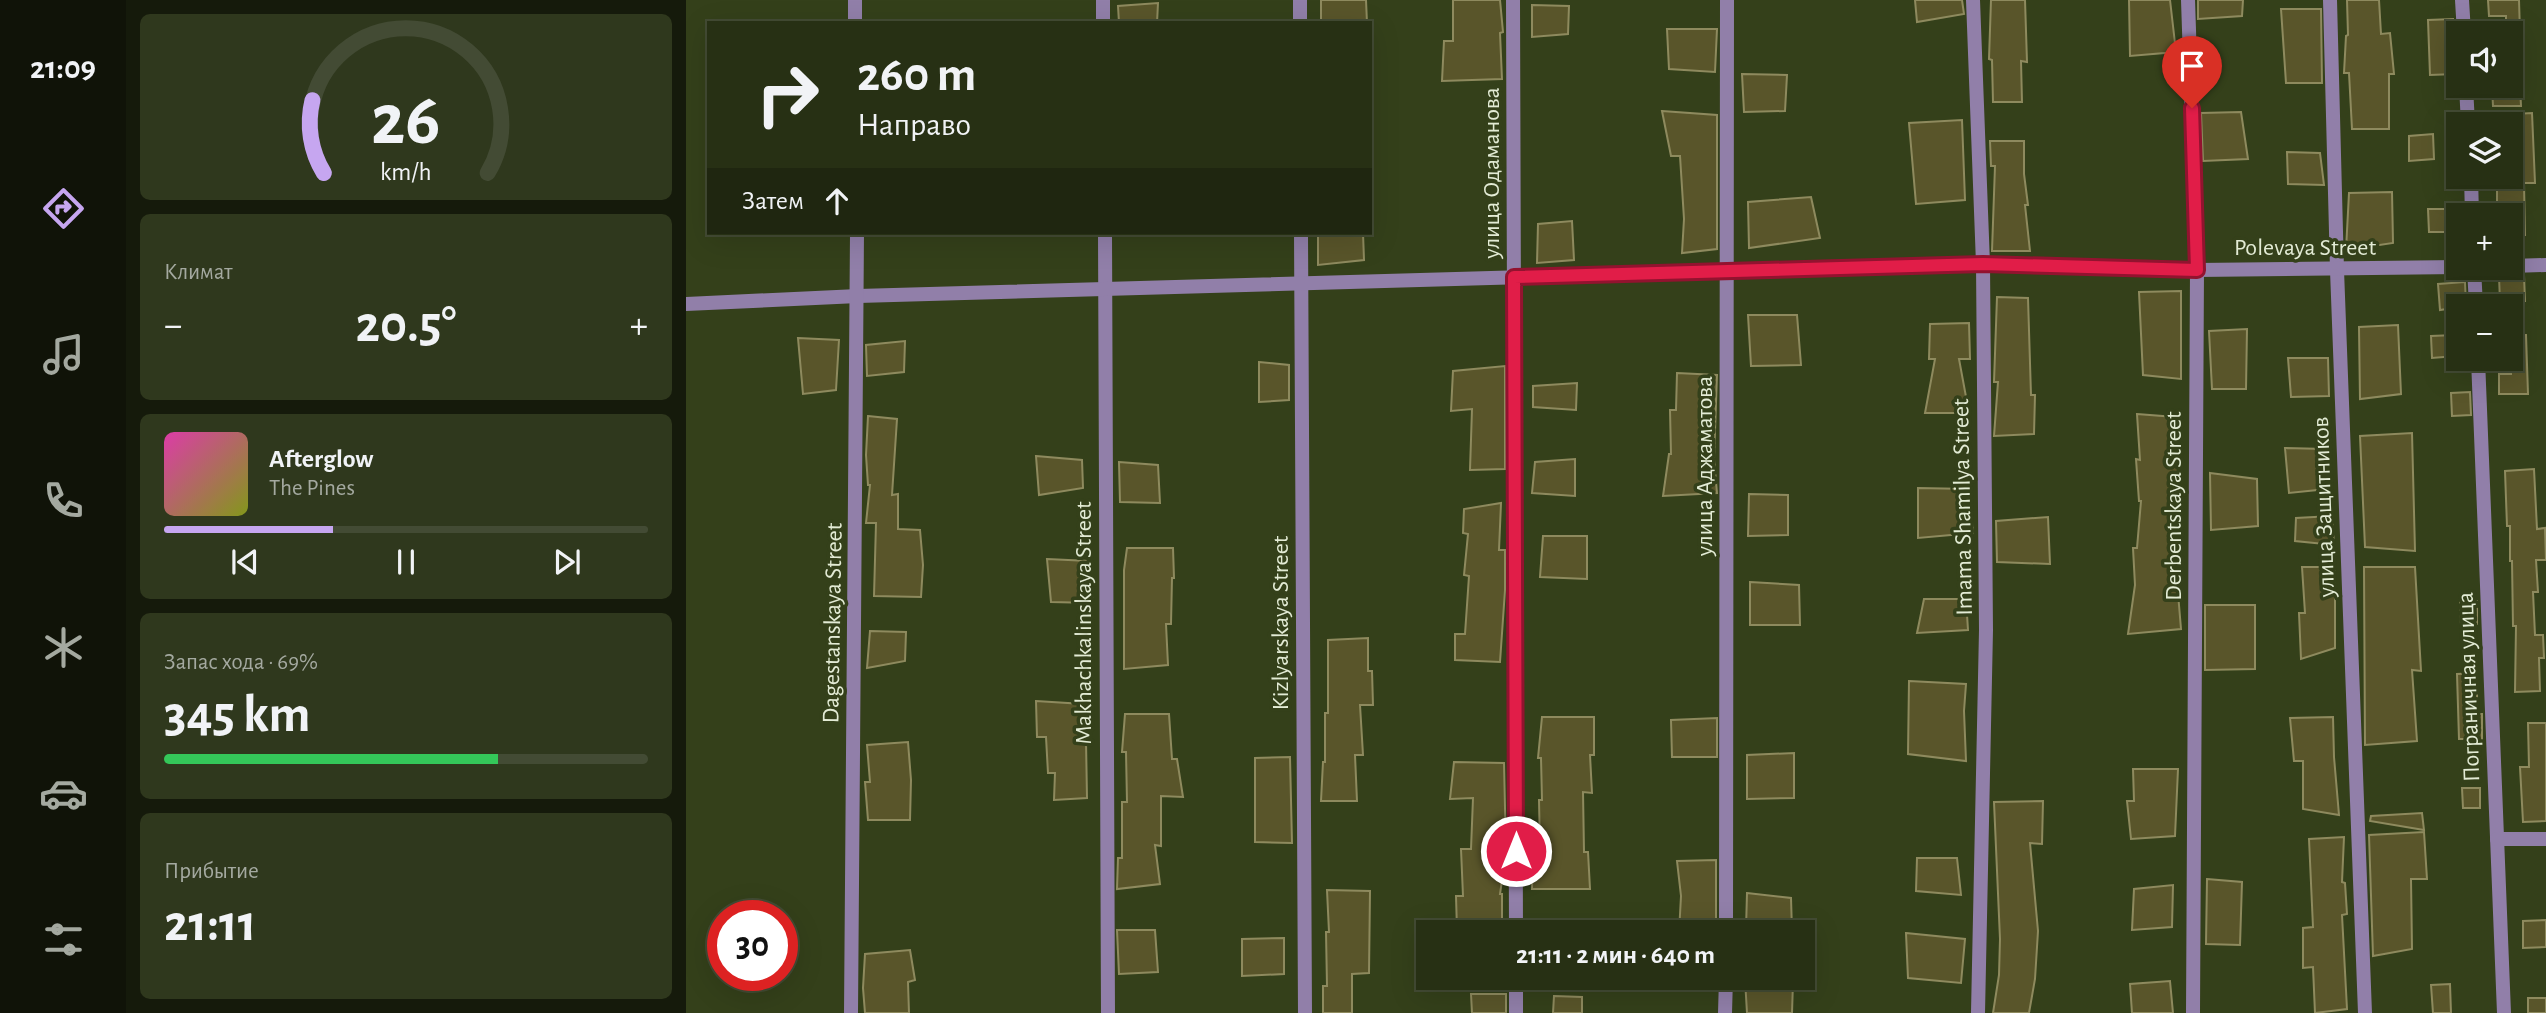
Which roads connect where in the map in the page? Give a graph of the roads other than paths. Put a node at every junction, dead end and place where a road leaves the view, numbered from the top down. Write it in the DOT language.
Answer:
graph roads {
  1 [pos="855,0"];
  2 [pos="1103,0"];
  3 [pos="1300,0"];
  4 [pos="1513,0"];
  5 [pos="1727,0"];
  6 [pos="1973,0"];
  7 [pos="2188,0"];
  8 [pos="2330,0"];
  9 [pos="2462,0"];
  10 [pos="855,21"];
  11 [pos="1104,21"];
  12 [pos="1300,21"];
  13 [pos="2463,21"];
  14 [pos="857,235"];
  15 [pos="1105,235"];
  16 [pos="1301,235"];
  17 [pos="1983,264"];
  18 [pos="2546,265"];
  19 [pos="2523,266"];
  20 [pos="2446,267"];
  21 [pos="2197,270"];
  22 [pos="2337,270"];
  23 [pos="1727,271"];
  24 [pos="1514,277"];
  25 [pos="1301,283"];
  26 [pos="1104,289"];
  27 [pos="858,296"];
  28 [pos="686,304"];
  29 [pos="2478,371"];
  30 [pos="2497,839"];
  31 [pos="2546,839"];
  32 [pos="1516,920"];
  33 [pos="1726,920"];
  34 [pos="1516,990"];
  35 [pos="1726,990"];
  36 [pos="851,1013"];
  37 [pos="1108,1013"];
  38 [pos="1305,1013"];
  39 [pos="1516,1013"];
  40 [pos="1726,1013"];
  41 [pos="1978,1013"];
  42 [pos="2193,1013"];
  43 [pos="2365,1013"];
  44 [pos="2504,1013"];
  1 -- 10 [label="street"];
  2 -- 11 [label="street"];
  3 -- 12 [label="street"];
  4 -- 24 [label="street, улица Одаманова"];
  5 -- 23 [label="street, улица Аджаматова"];
  6 -- 17 [label="street, Imama Shamilya Street"];
  7 -- 21 [label="street, Derbentskaya Street"];
  8 -- 22 [label="street, улица Защитников"];
  9 -- 13 [label="street"];
  14 -- 27 [label="street, Dagestanskaya Street"];
  15 -- 26 [label="street, Makhachkalinskaya Street"];
  16 -- 25 [label="street, Kizlyarskaya Street"];
  17 -- 21 [label="street, Polevaya Street"];
  17 -- 23 [label="street, Polevaya Street"];
  17 -- 41 [label="street, Imama Shamilya Street"];
  18 -- 19 [label="street"];
  20 -- 22 [label="street, Polevaya Street"];
  21 -- 22 [label="street, Polevaya Street"];
  21 -- 42 [label="street, Derbentskaya Street"];
  22 -- 43 [label="street, улица Защитников"];
  23 -- 24 [label="street, Polevaya Street"];
  23 -- 33 [label="street, улица Аджаматова"];
  24 -- 25 [label="street, Polevaya Street"];
  24 -- 32 [label="street, улица Одаманова"];
  25 -- 26 [label="street, Polevaya Street"];
  25 -- 38 [label="street, Kizlyarskaya Street"];
  26 -- 27 [label="street, Polevaya Street"];
  26 -- 37 [label="street, Makhachkalinskaya Street"];
  27 -- 28 [label="street, Polevaya Street"];
  27 -- 36 [label="street, Dagestanskaya Street"];
  29 -- 30 [label="street, Пограничная улица"];
  30 -- 31 [label="street"];
  30 -- 44 [label="street, Пограничная улица"];
  34 -- 39 [label="street"];
  35 -- 40 [label="street"];
}
